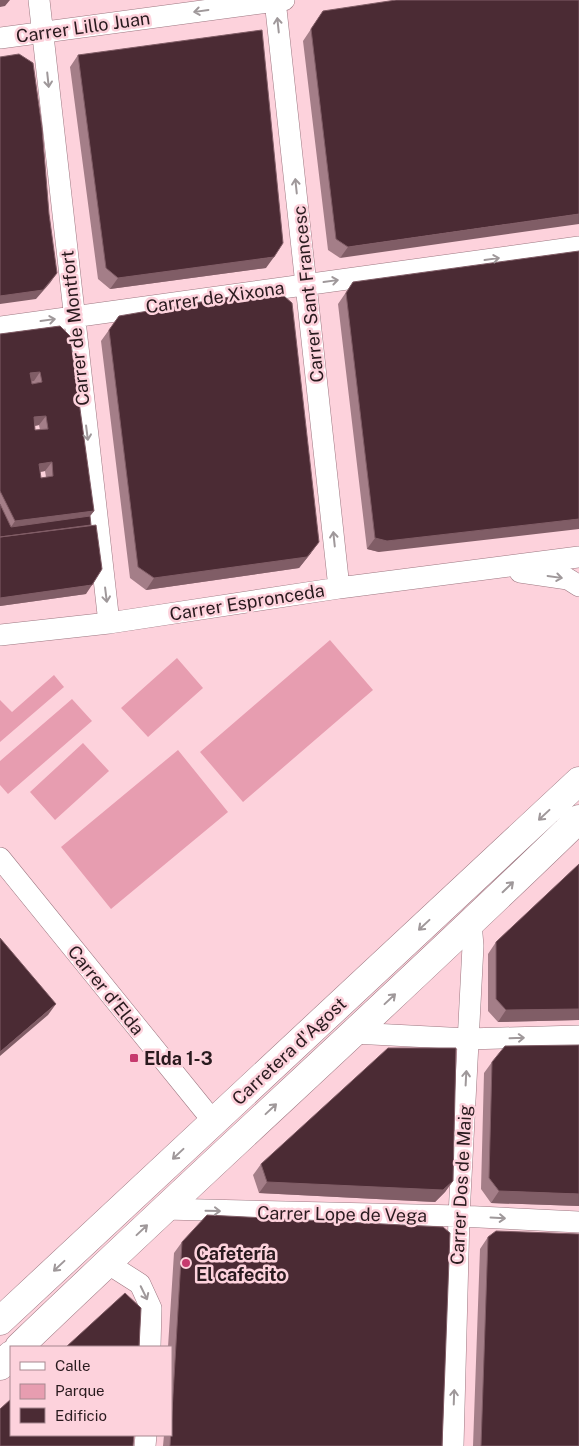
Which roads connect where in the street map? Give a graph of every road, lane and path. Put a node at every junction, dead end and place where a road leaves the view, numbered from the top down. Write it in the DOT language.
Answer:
graph roads {
  1 [pos="39,0"];
  2 [pos="278,0"];
  3 [pos="42,32"];
  4 [pos="0,38"];
  5 [pos="579,246"];
  6 [pos="307,284"];
  7 [pos="73,317"];
  8 [pos="0,326"];
  9 [pos="579,557"];
  10 [pos="495,568"];
  11 [pos="579,586"];
  12 [pos="339,588"];
  13 [pos="109,623"];
  14 [pos="0,635"];
  15 [pos="579,781"];
  16 [pos="579,819"];
  17 [pos="0,858"];
  18 [pos="471,923"];
  19 [pos="353,1033"];
  20 [pos="579,1036"];
  21 [pos="468,1039"];
  22 [pos="213,1121"];
  23 [pos="235,1142"];
  24 [pos="164,1209"];
  25 [pos="459,1216"];
  26 [pos="579,1222"];
  27 [pos="107,1263"];
  28 [pos="0,1322"];
  29 [pos="20,1346"];
  30 [pos="150,1346"];
  31 [pos="10,1356"];
  32 [pos="0,1366"];
  33 [pos="452,1446"];
  1 -- 3 [label="street, Carrer de Montfort"];
  2 -- 3 [label="street, Carrer Lillo Juan, one-way"];
  6 -- 2 [label="street, Carrer Sant Francesc, one-way"];
  3 -- 4 [label="street, Carrer Lillo Juan"];
  3 -- 7 [label="street, Carrer de Montfort, one-way"];
  6 -- 5 [label="street, Carrer de Xixona, one-way"];
  6 -- 7 [label="street, Carrer de Xixona"];
  12 -- 6 [label="street, Carrer Sant Francesc, one-way"];
  8 -- 7 [label="street, Carrer de Xixona, one-way"];
  7 -- 13 [label="street, Carrer de Montfort, one-way"];
  9 -- 10 [label="street, Carrer Espronceda"];
  10 -- 11 [label="street, Carrer Espronceda, one-way"];
  10 -- 12 [label="street, Carrer Espronceda"];
  12 -- 13 [label="street, Carrer Espronceda"];
  13 -- 14 [label="street, Carrer Espronceda"];
  15 -- 22 [label="main road, Carretera d'Agost, one-way"];
  18 -- 16 [label="main road, Carretera d'Agost, one-way"];
  17 -- 22 [label="street, Carrer d’Elda"];
  19 -- 18 [label="main road, Carretera d'Agost, one-way"];
  18 -- 21 [label="street, Carrer Dos de Maig"];
  19 -- 21 [label="street"];
  23 -- 19 [label="main road, Carretera d'Agost, one-way"];
  21 -- 20 [label="street, one-way"];
  25 -- 21 [label="street, Carrer Dos de Maig, one-way"];
  22 -- 23 [label="main road"];
  22 -- 28 [label="main road, Carretera d'Agost, one-way"];
  23 -- 24 [label="main road, Carretera d'Agost"];
  24 -- 25 [label="street, Carrer Lope de Vega, one-way"];
  27 -- 24 [label="main road, Carretera d'Agost, one-way"];
  25 -- 26 [label="street, Carrer Lope de Vega, one-way"];
  33 -- 25 [label="street, Carrer Dos de Maig, one-way"];
  27 -- 29 [label="main road, Carretera d'Agost"];
  27 -- 30 [label="street, one-way"];
  31 -- 32 [label="main road"];
}
